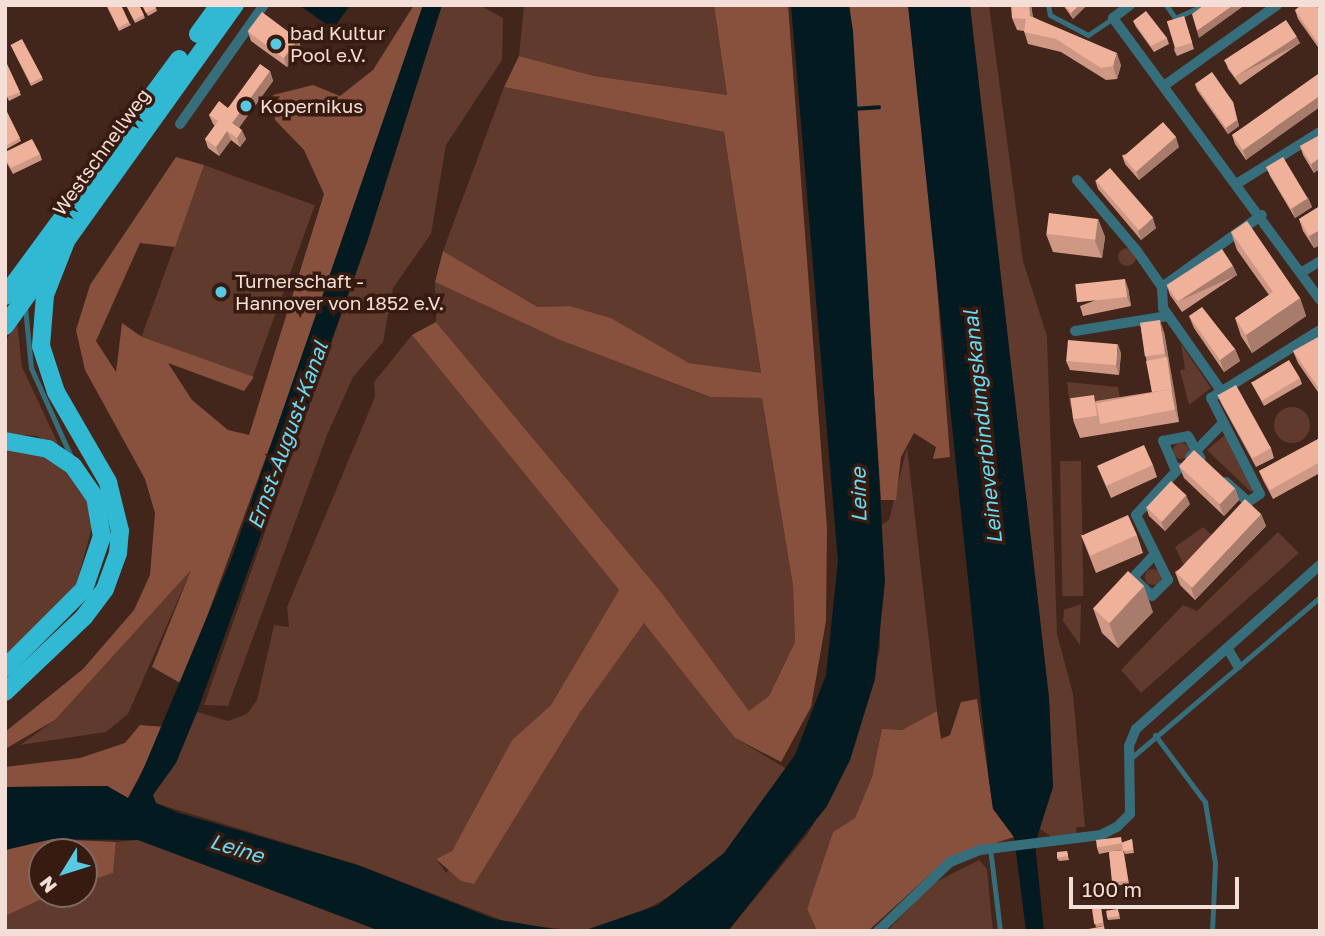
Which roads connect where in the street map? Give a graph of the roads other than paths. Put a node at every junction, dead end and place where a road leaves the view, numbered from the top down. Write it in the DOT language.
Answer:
graph roads {
  1 [pos="219,5"];
  2 [pos="235,5"];
  3 [pos="264,5"];
  4 [pos="1048,5"];
  5 [pos="1130,5"];
  6 [pos="1166,5"];
  7 [pos="1204,5"];
  8 [pos="1278,5"];
  9 [pos="1113,18"];
  10 [pos="1165,85"];
  11 [pos="180,124"];
  12 [pos="1320,132"];
  13 [pos="1077,180"];
  14 [pos="1238,183"];
  15 [pos="1262,215"];
  16 [pos="72,226"];
  17 [pos="1320,261"];
  18 [pos="1302,272"];
  19 [pos="1162,287"];
  20 [pos="26,293"];
  21 [pos="5,296"];
  22 [pos="1320,300"];
  23 [pos="1168,316"];
  24 [pos="5,326"];
  25 [pos="1320,330"];
  26 [pos="1075,331"];
  27 [pos="1222,392"];
  28 [pos="1222,424"];
  29 [pos="5,441"];
  30 [pos="1195,453"];
  31 [pos="74,466"];
  32 [pos="1264,470"];
  33 [pos="1176,471"];
  34 [pos="1252,476"];
  35 [pos="1154,554"];
  36 [pos="1320,565"];
  37 [pos="1320,597"];
  38 [pos="1229,651"];
  39 [pos="1238,666"];
  40 [pos="5,668"];
  41 [pos="5,692"];
  42 [pos="1156,735"];
  43 [pos="1128,761"];
  44 [pos="990,848"];
  45 [pos="878,931"];
  46 [pos="1000,931"];
  47 [pos="1212,931"];
  1 -- 21 [label="highway, Westschnellweg"];
  2 -- 16 [label="highway, Westschnellweg"];
  3 -- 11 [label="street"];
  4 -- 9 [label="lane"];
  5 -- 9 [label="street"];
  6 -- 7 [label="lane"];
  8 -- 10 [label="street"];
  9 -- 10 [label="street"];
  10 -- 14 [label="street"];
  12 -- 14 [label="street"];
  13 -- 19 [label="street"];
  14 -- 15 [label="street"];
  15 -- 18 [label="street"];
  15 -- 19 [label="street"];
  16 -- 20 [label="highway, Westschnellweg"];
  16 -- 41 [label="highway"];
  17 -- 18 [label="street"];
  18 -- 22 [label="street"];
  19 -- 23 [label="street"];
  20 -- 24 [label="highway, Westschnellweg"];
  20 -- 31 [label="lane"];
  23 -- 26 [label="street"];
  23 -- 27 [label="street"];
  25 -- 27 [label="street"];
  27 -- 28 [label="street"];
  28 -- 30 [label="street"];
  28 -- 34 [label="street"];
  29 -- 31 [label="highway"];
  30 -- 33 [label="street"];
  30 -- 33 [label="street"];
  30 -- 34 [label="street"];
  31 -- 40 [label="highway"];
  32 -- 34 [label="street"];
  33 -- 35 [label="street"];
  36 -- 38 [label="street"];
  37 -- 39 [label="lane"];
  38 -- 39 [label="street"];
  38 -- 43 [label="street"];
  39 -- 42 [label="lane"];
  42 -- 43 [label="lane"];
  42 -- 47 [label="lane"];
  43 -- 44 [label="street"];
  44 -- 45 [label="street"];
  44 -- 46 [label="lane"];
}
